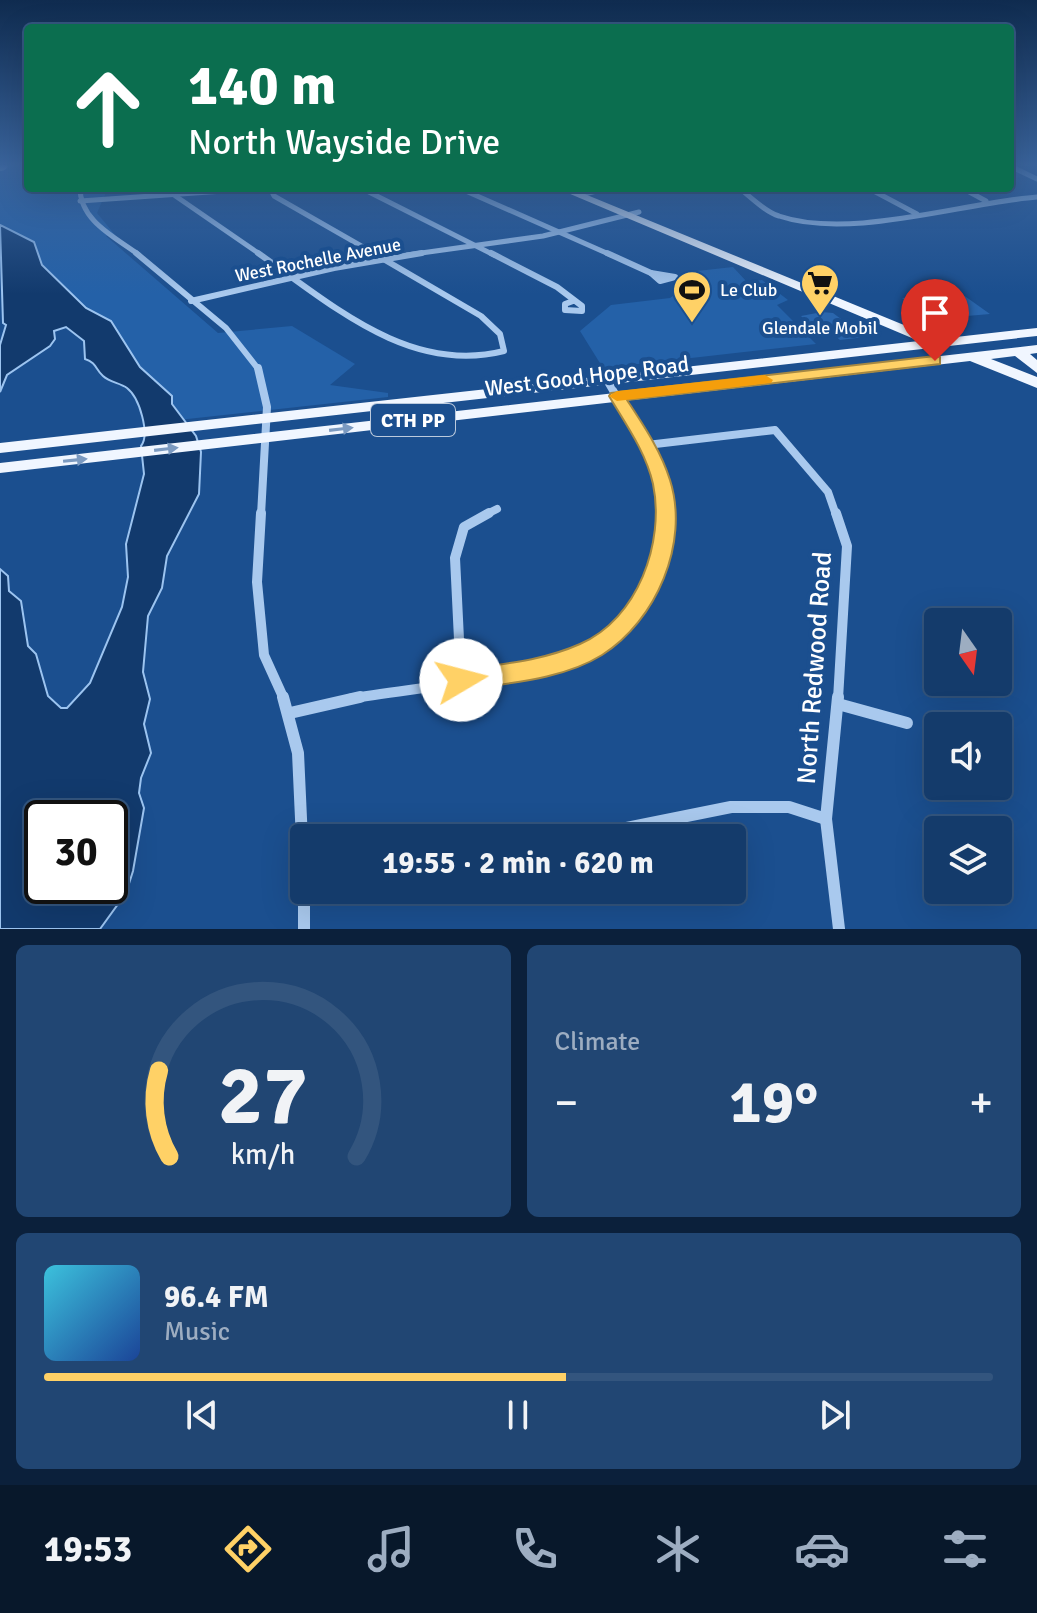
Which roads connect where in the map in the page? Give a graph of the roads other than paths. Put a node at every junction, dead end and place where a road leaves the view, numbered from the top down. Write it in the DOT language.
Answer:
graph roads {
  1 [pos="83,207"];
  2 [pos="192,207"];
  3 [pos="294,207"];
  4 [pos="399,207"];
  5 [pos="503,207"];
  6 [pos="618,207"];
  7 [pos="762,207"];
  8 [pos="905,207"];
  9 [pos="953,207"];
  10 [pos="634,214"];
  11 [pos="918,214"];
  12 [pos="563,234"];
  13 [pos="480,248"];
  14 [pos="383,259"];
  15 [pos="651,273"];
  16 [pos="289,276"];
  17 [pos="657,280"];
  18 [pos="667,292"];
  19 [pos="191,301"];
  20 [pos="573,301"];
  21 [pos="836,301"];
  22 [pos="1032,332"];
  23 [pos="937,336"];
  24 [pos="963,340"];
  25 [pos="909,346"];
  26 [pos="1037,349"];
  27 [pos="1018,351"];
  28 [pos="999,353"];
  29 [pos="971,357"];
  30 [pos="914,363"];
  31 [pos="1037,369"];
  32 [pos="1008,371"];
  33 [pos="607,380"];
  34 [pos="1037,383"];
  35 [pos="617,396"];
  36 [pos="266,418"];
  37 [pos="263,438"];
  38 [pos="647,445"];
  39 [pos="0,448"];
  40 [pos="0,468"];
  41 [pos="497,509"];
  42 [pos="461,680"];
  43 [pos="838,704"];
  44 [pos="290,713"];
  45 [pos="907,723"];
  46 [pos="826,819"];
  47 [pos="303,824"];
  48 [pos="647,824"];
  49 [pos="306,904"];
  50 [pos="304,929"];
  51 [pos="839,929"];
  1 -- 19 [label="street"];
  2 -- 16 [label="street"];
  3 -- 14 [label="street"];
  4 -- 13 [label="street"];
  5 -- 12 [label="street"];
  6 -- 10 [label="main road"];
  7 -- 11 [label="street"];
  8 -- 11 [label="street"];
  9 -- 11 [label="street"];
  10 -- 12 [label="street, West Rochelle Avenue"];
  10 -- 21 [label="main road"];
  10 -- 23 [label="main road"];
  12 -- 13 [label="street, West Rochelle Avenue"];
  12 -- 15 [label="street"];
  13 -- 14 [label="street, West Rochelle Avenue"];
  13 -- 20 [label="street"];
  14 -- 16 [label="street, West Rochelle Avenue"];
  14 -- 16 [label="street"];
  15 -- 17 [label="street"];
  15 -- 17 [label="street"];
  16 -- 19 [label="street, West Rochelle Avenue"];
  17 -- 18 [label="street"];
  19 -- 36 [label="street"];
  21 -- 23 [label="main road"];
  21 -- 25 [label="main road"];
  22 -- 23 [label="main road"];
  22 -- 24 [label="main road, West Good Hope Road / CTH PP"];
  23 -- 24 [label="main road, West Good Hope Road / CTH PP"];
  23 -- 25 [label="main road, West Good Hope Road / CTH PP"];
  23 -- 29 [label="main road"];
  24 -- 28 [label="main road"];
  25 -- 33 [label="main road, West Good Hope Road / CTH PP"];
  26 -- 27 [label="main road, West Good Hope Road / CTH PP"];
  27 -- 28 [label="main road, West Good Hope Road / CTH PP"];
  27 -- 31 [label="main road"];
  28 -- 29 [label="main road, West Good Hope Road / CTH PP"];
  28 -- 31 [label="main road"];
  29 -- 30 [label="main road, West Good Hope Road / CTH PP"];
  29 -- 32 [label="main road"];
  30 -- 32 [label="main road"];
  30 -- 35 [label="main road, West Good Hope Road / CTH PP"];
  32 -- 34 [label="main road"];
  33 -- 35 [label="street"];
  33 -- 36 [label="main road, West Good Hope Road / CTH PP"];
  37 -- 35 [label="main road, West Good Hope Road / CTH PP, one-way"];
  35 -- 38 [label="street"];
  36 -- 37 [label="street"];
  36 -- 39 [label="main road, West Good Hope Road"];
  40 -- 37 [label="main road, West Good Hope Road, one-way"];
  37 -- 44 [label="street"];
  38 -- 42 [label="street"];
  38 -- 43 [label="street, North Redwood Road"];
  41 -- 42 [label="street"];
  42 -- 44 [label="street"];
  43 -- 45 [label="street"];
  43 -- 46 [label="street, North Redwood Road"];
  44 -- 47 [label="street"];
  46 -- 48 [label="street"];
  46 -- 51 [label="street, North Redwood Road"];
  49 -- 50 [label="street"];
}
